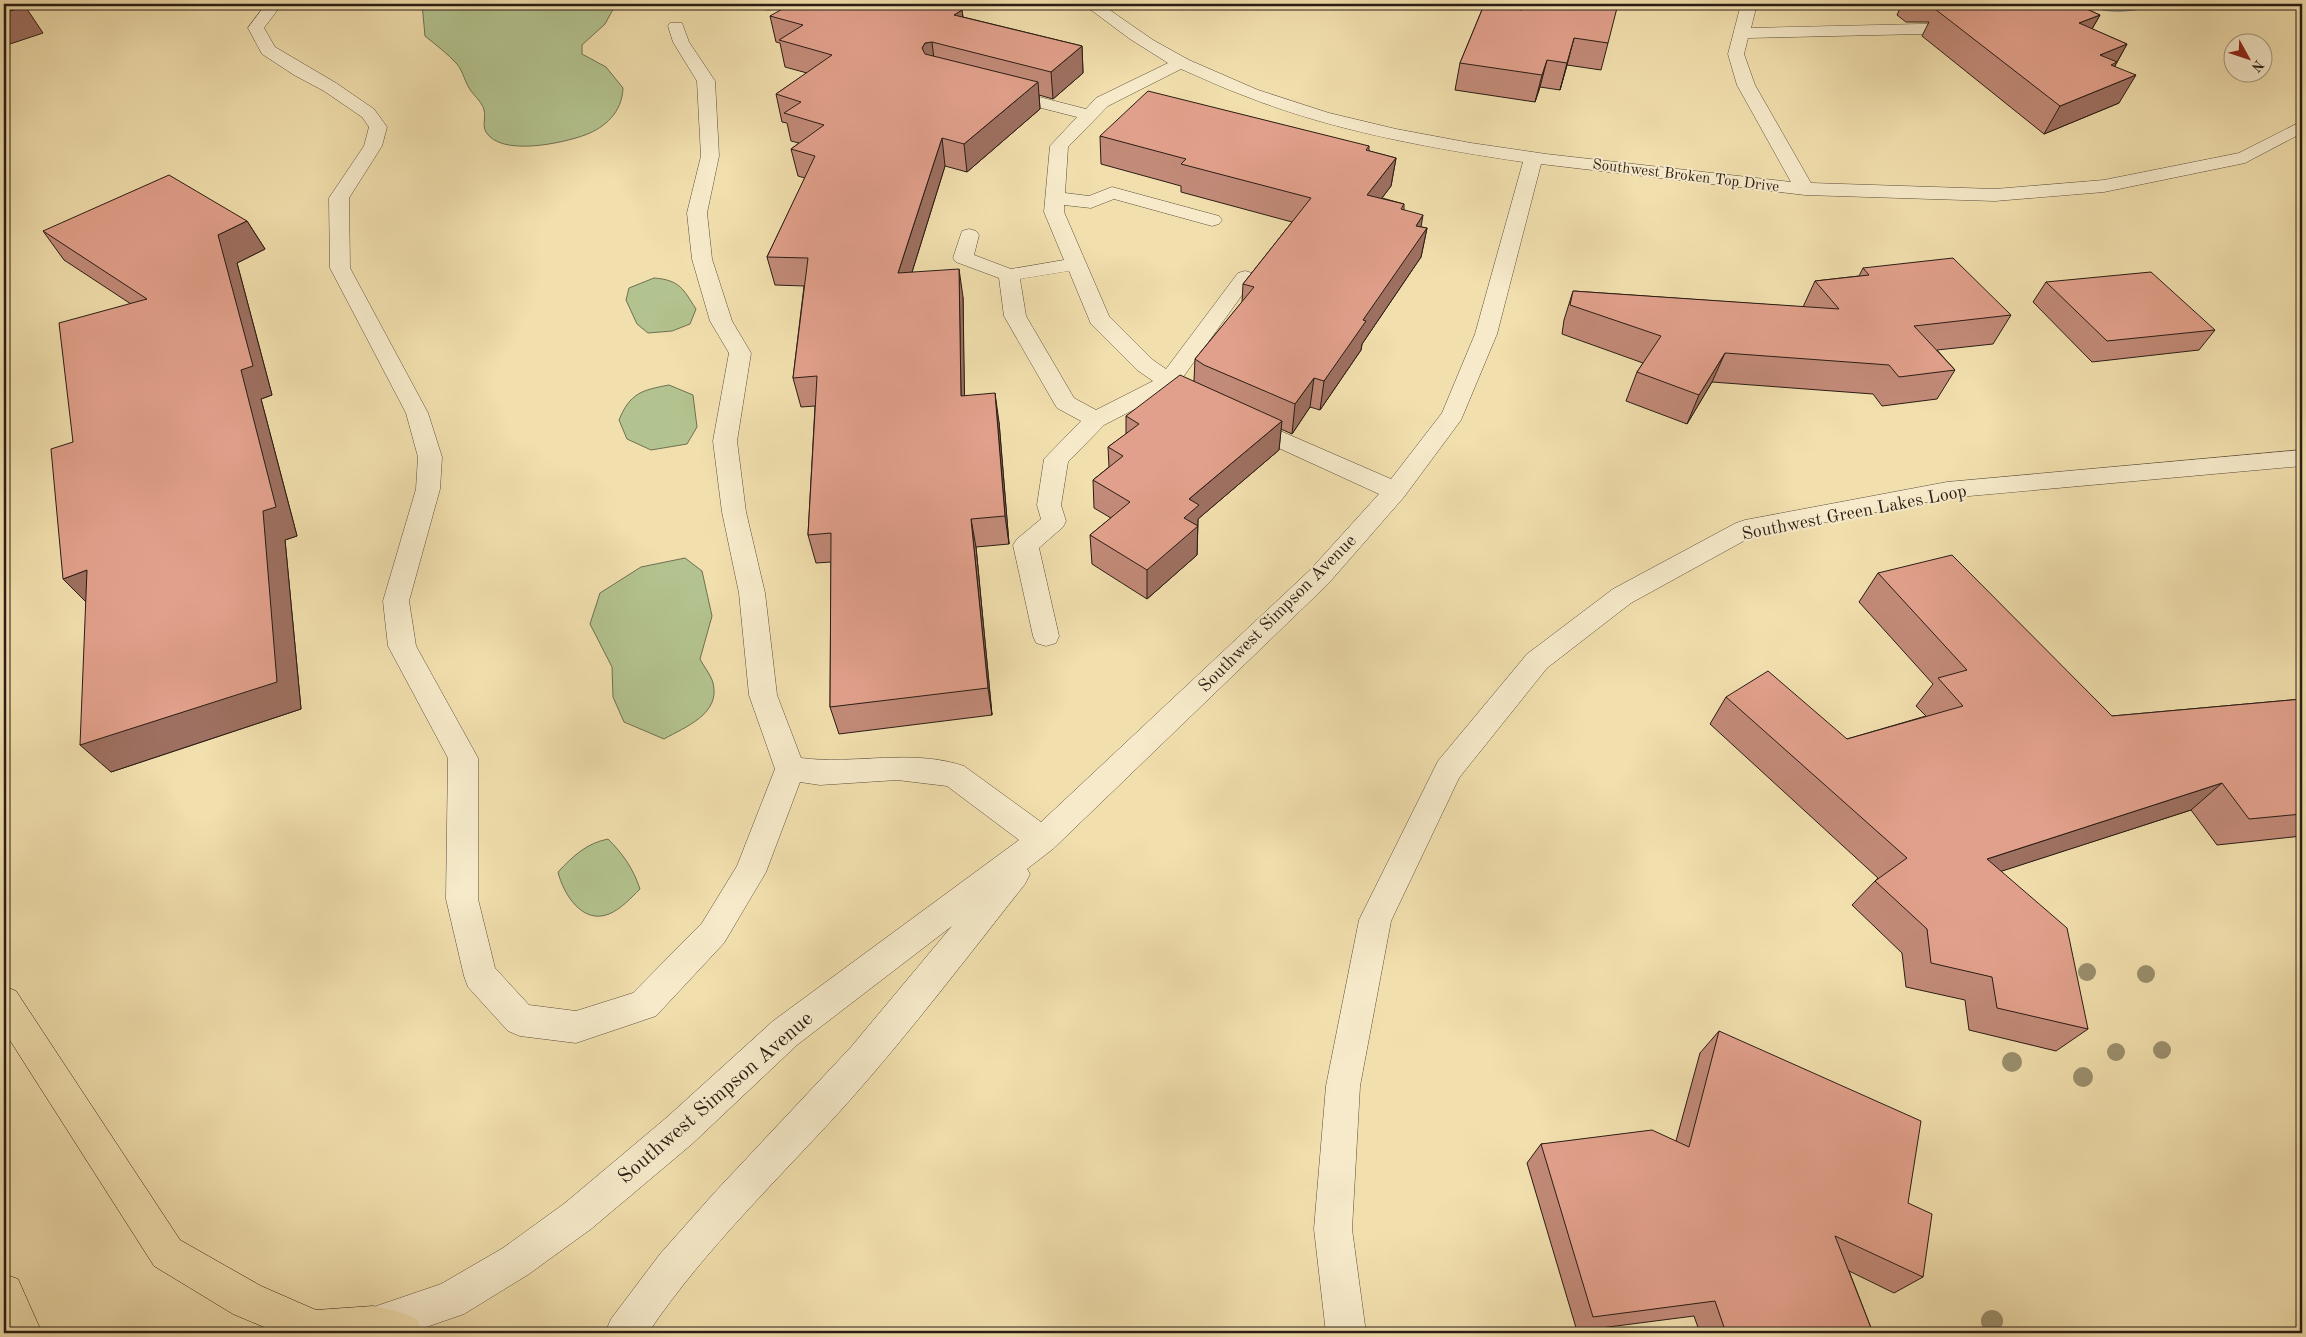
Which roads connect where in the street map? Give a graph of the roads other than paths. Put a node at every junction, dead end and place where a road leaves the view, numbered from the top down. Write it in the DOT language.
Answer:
graph roads {
  1 [pos="274,4"];
  2 [pos="1091,4"];
  3 [pos="1749,4"];
  4 [pos="676,26"];
  5 [pos="1984,27"];
  6 [pos="1740,33"];
  7 [pos="1181,63"];
  8 [pos="983,87"];
  9 [pos="1089,115"];
  10 [pos="2302,126"];
  11 [pos="1534,157"];
  12 [pos="1805,188"];
  13 [pos="1055,198"];
  14 [pos="1212,220"];
  15 [pos="969,235"];
  16 [pos="1076,264"];
  17 [pos="1009,275"];
  18 [pos="1245,277"];
  19 [pos="1168,382"];
  20 [pos="1096,420"];
  21 [pos="2302,458"];
  22 [pos="1395,491"];
  23 [pos="1046,636"];
  24 [pos="790,769"];
  25 [pos="1042,840"];
  26 [pos="4,1002"];
  27 [pos="4,1293"];
  28 [pos="388,1330"];
  29 [pos="311,1332"];
  30 [pos="22,1333"];
  31 [pos="625,1333"];
  32 [pos="1346,1333"];
  1 -- 24 [label="street"];
  2 -- 7 [label="street, Southwest Broken Top Drive"];
  3 -- 6 [label="street"];
  4 -- 24 [label="street"];
  5 -- 6 [label="street"];
  6 -- 12 [label="street"];
  7 -- 9 [label="street"];
  7 -- 11 [label="street, Southwest Broken Top Drive"];
  8 -- 9 [label="street"];
  9 -- 13 [label="street"];
  10 -- 12 [label="street, Southwest Broken Top Drive"];
  11 -- 12 [label="street, Southwest Broken Top Drive"];
  11 -- 22 [label="street, Southwest Simpson Avenue"];
  13 -- 14 [label="street"];
  13 -- 16 [label="street"];
  15 -- 17 [label="street"];
  16 -- 17 [label="street"];
  16 -- 19 [label="street"];
  17 -- 20 [label="street"];
  18 -- 19 [label="street"];
  19 -- 20 [label="street"];
  19 -- 22 [label="street"];
  20 -- 23 [label="street"];
  21 -- 32 [label="street, Southwest Green Lakes Loop"];
  22 -- 25 [label="street, Southwest Simpson Avenue"];
  24 -- 25 [label="street"];
  25 -- 28 [label="street, Southwest Simpson Avenue"];
  25 -- 31 [label="street, Southwest Simpson Avenue"];
  26 -- 29 [label="main road"];
  27 -- 30 [label="main road"];
  28 -- 29 [label="main road"];
}
